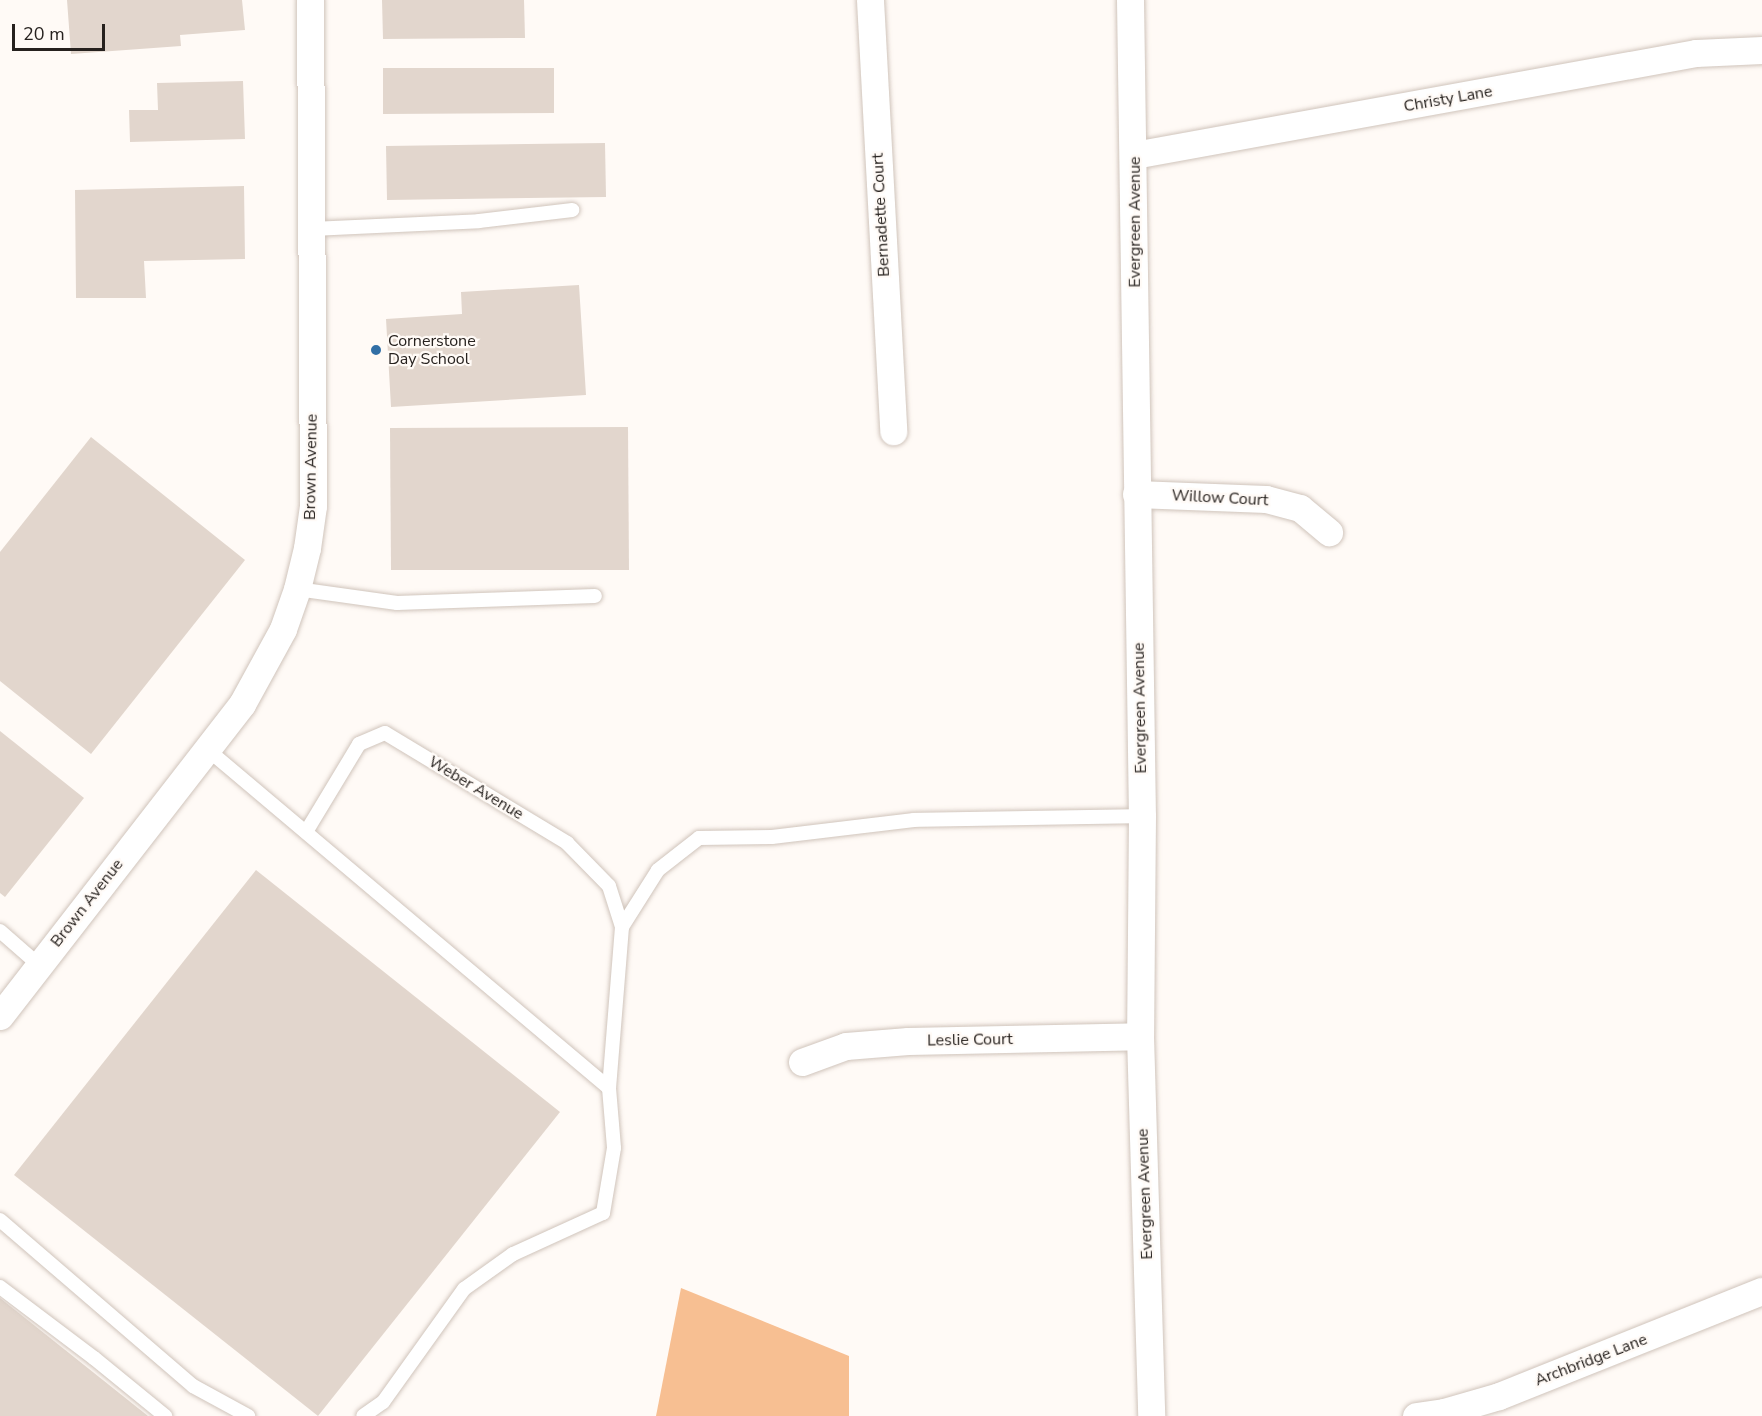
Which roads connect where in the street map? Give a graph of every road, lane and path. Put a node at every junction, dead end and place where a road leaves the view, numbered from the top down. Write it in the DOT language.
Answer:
graph roads {
  1 [pos="310,0"];
  2 [pos="870,0"];
  3 [pos="1130,0"];
  4 [pos="1762,50"];
  5 [pos="1134,155"];
  6 [pos="572,210"];
  7 [pos="312,229"];
  8 [pos="893,431"];
  9 [pos="1136,494"];
  10 [pos="1329,532"];
  11 [pos="297,589"];
  12 [pos="595,596"];
  13 [pos="207,749"];
  14 [pos="1142,816"];
  15 [pos="306,832"];
  16 [pos="622,927"];
  17 [pos="0,931"];
  18 [pos="39,965"];
  19 [pos="0,1016"];
  20 [pos="1140,1036"];
  21 [pos="802,1062"];
  22 [pos="609,1088"];
  23 [pos="0,1220"];
  24 [pos="0,1287"];
  25 [pos="1762,1291"];
  26 [pos="165,1416"];
  27 [pos="249,1416"];
  28 [pos="363,1416"];
  29 [pos="1151,1416"];
  30 [pos="1416,1416"];
  1 -- 7 [label="street, Brown Avenue"];
  2 -- 8 [label="street, Bernadette Court"];
  3 -- 5 [label="street, Evergreen Avenue"];
  4 -- 5 [label="street, Christy Lane"];
  5 -- 9 [label="street, Evergreen Avenue"];
  6 -- 7 [label="lane"];
  7 -- 11 [label="street, Brown Avenue"];
  9 -- 10 [label="street, Willow Court"];
  9 -- 14 [label="street, Evergreen Avenue"];
  11 -- 12 [label="lane"];
  11 -- 13 [label="street, Brown Avenue"];
  13 -- 15 [label="lane"];
  13 -- 18 [label="street, Brown Avenue"];
  14 -- 16 [label="lane"];
  14 -- 20 [label="street, Evergreen Avenue"];
  15 -- 16 [label="lane, Weber Avenue"];
  15 -- 22 [label="lane"];
  16 -- 22 [label="lane"];
  17 -- 18 [label="lane"];
  18 -- 19 [label="street, Brown Avenue"];
  20 -- 21 [label="street, Leslie Court"];
  20 -- 29 [label="street, Evergreen Avenue"];
  22 -- 28 [label="lane"];
  23 -- 27 [label="lane"];
  24 -- 26 [label="lane"];
  25 -- 30 [label="street, Archbridge Lane"];
}
